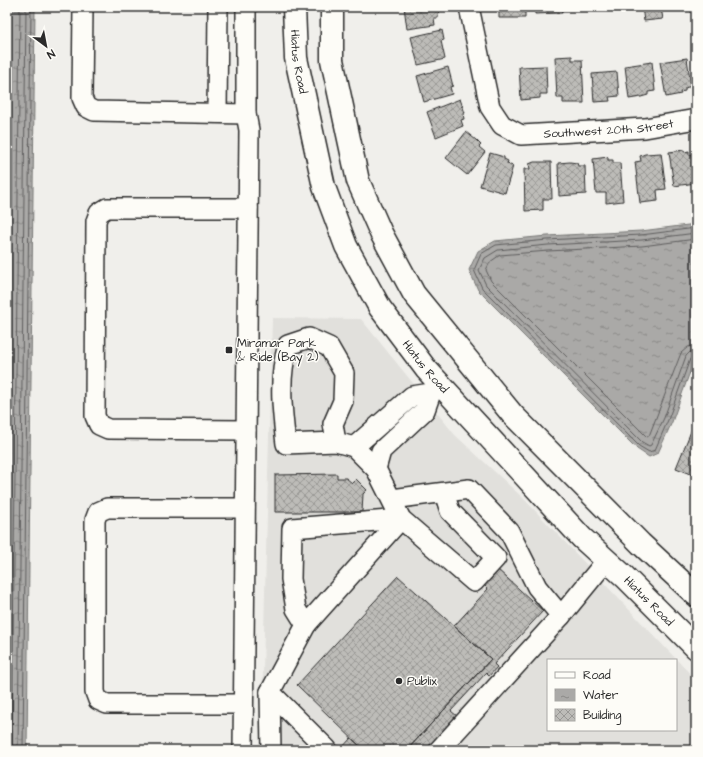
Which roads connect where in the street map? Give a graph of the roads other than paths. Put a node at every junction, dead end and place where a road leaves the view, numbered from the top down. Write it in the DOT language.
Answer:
graph roads {
  1 [pos="83,7"];
  2 [pos="218,7"];
  3 [pos="246,7"];
  4 [pos="294,7"];
  5 [pos="332,7"];
  6 [pos="468,7"];
  7 [pos="218,113"];
  8 [pos="246,114"];
  9 [pos="696,119"];
  10 [pos="248,208"];
  11 [pos="468,362"];
  12 [pos="436,389"];
  13 [pos="246,430"];
  14 [pos="345,444"];
  15 [pos="376,468"];
  16 [pos="444,493"];
  17 [pos="392,499"];
  18 [pos="245,508"];
  19 [pos="402,519"];
  20 [pos="606,561"];
  21 [pos="696,595"];
  22 [pos="561,616"];
  23 [pos="306,626"];
  24 [pos="696,648"];
  25 [pos="270,692"];
  26 [pos="243,704"];
  27 [pos="327,749"];
  28 [pos="243,750"];
  29 [pos="271,750"];
  30 [pos="439,750"];
  1 -- 7 [label="street"];
  2 -- 7 [label="street"];
  3 -- 8 [label="street"];
  4 -- 12 [label="main road, Hiatus Road"];
  5 -- 11 [label="main road"];
  6 -- 9 [label="street, Southwest 20th Street"];
  7 -- 8 [label="street"];
  8 -- 10 [label="street"];
  10 -- 13 [label="street"];
  10 -- 13 [label="street"];
  11 -- 12 [label="main road"];
  11 -- 21 [label="main road"];
  12 -- 14 [label="street"];
  12 -- 15 [label="street"];
  12 -- 20 [label="main road, Hiatus Road"];
  13 -- 18 [label="street"];
  14 -- 14 [label="street"];
  14 -- 15 [label="street"];
  15 -- 17 [label="street"];
  16 -- 17 [label="street"];
  16 -- 19 [label="street"];
  16 -- 22 [label="street"];
  17 -- 19 [label="street"];
  18 -- 26 [label="street"];
  18 -- 26 [label="street"];
  19 -- 23 [label="street"];
  19 -- 23 [label="street"];
  20 -- 22 [label="street"];
  20 -- 24 [label="main road, Hiatus Road"];
  22 -- 30 [label="street"];
  23 -- 25 [label="street"];
  25 -- 27 [label="street"];
  25 -- 29 [label="street"];
  26 -- 28 [label="street"];
}
